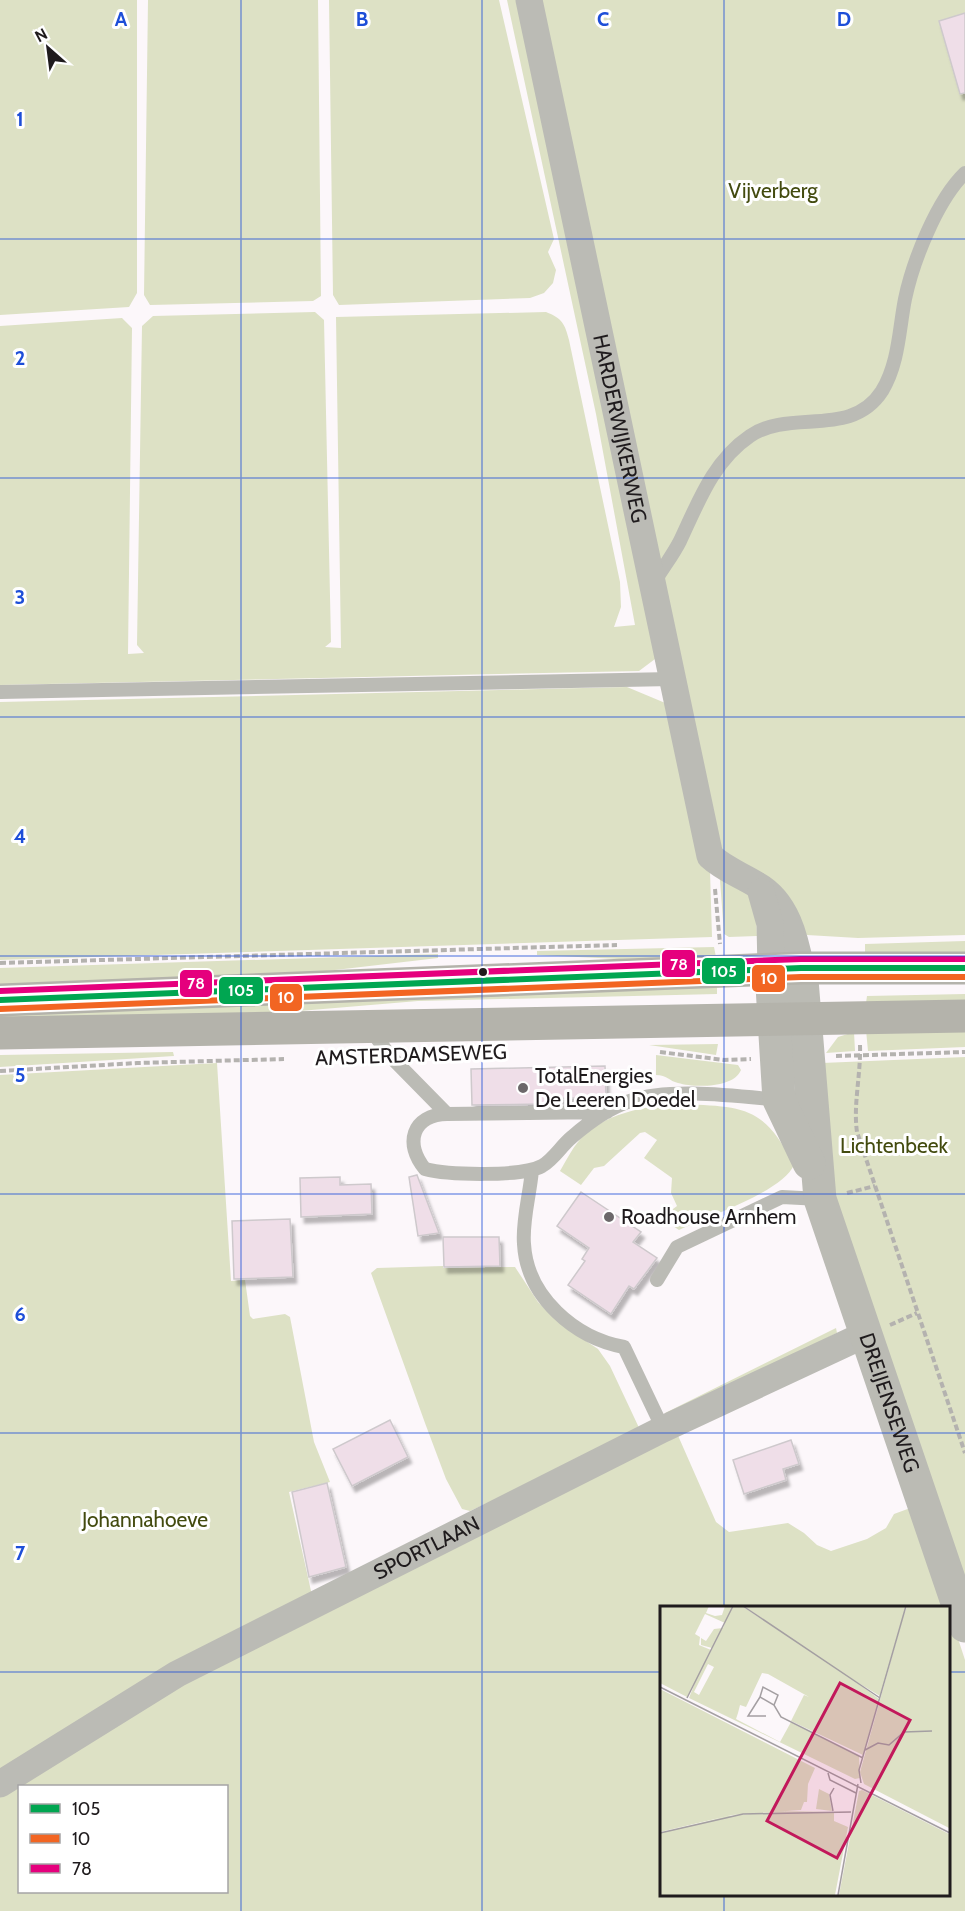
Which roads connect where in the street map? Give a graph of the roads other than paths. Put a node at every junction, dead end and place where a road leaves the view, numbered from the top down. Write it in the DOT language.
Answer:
graph roads {
  1 [pos="529,0"];
  2 [pos="965,173"];
  3 [pos="652,587"];
  4 [pos="672,679"];
  5 [pos="0,692"];
  6 [pos="965,968"];
  7 [pos="786,969"];
  8 [pos="0,1000"];
  9 [pos="965,1016"];
  10 [pos="806,1017"];
  11 [pos="772,1018"];
  12 [pos="368,1027"];
  13 [pos="0,1034"];
  14 [pos="779,1100"];
  15 [pos="812,1102"];
  16 [pos="607,1112"];
  17 [pos="447,1114"];
  18 [pos="532,1170"];
  19 [pos="818,1189"];
  20 [pos="657,1280"];
  21 [pos="864,1335"];
  22 [pos="663,1429"];
  23 [pos="965,1626"];
  24 [pos="0,1784"];
  1 -- 3 [label="street, HARDERWIJKERWEG"];
  2 -- 3 [label="lane"];
  3 -- 4 [label="street, HARDERWIJKERWEG"];
  4 -- 5 [label="lane"];
  4 -- 7 [label="street, HARDERWIJKERWEG"];
  6 -- 7 [label="main road"];
  7 -- 8 [label="main road"];
  7 -- 10 [label="main road, DREIJENSEWEG"];
  7 -- 11 [label="main road, DREIJENSEWEG"];
  9 -- 10 [label="main road, AMSTERDAMSEWEG"];
  10 -- 11 [label="main road, AMSTERDAMSEWEG"];
  10 -- 15 [label="main road, DREIJENSEWEG"];
  11 -- 12 [label="main road, AMSTERDAMSEWEG"];
  11 -- 14 [label="main road, DREIJENSEWEG"];
  12 -- 13 [label="main road, AMSTERDAMSEWEG"];
  12 -- 17 [label="lane"];
  14 -- 15 [label="lane"];
  14 -- 16 [label="lane"];
  14 -- 19 [label="main road, DREIJENSEWEG"];
  15 -- 19 [label="main road, DREIJENSEWEG"];
  16 -- 17 [label="lane"];
  16 -- 18 [label="lane"];
  17 -- 18 [label="lane"];
  18 -- 22 [label="lane"];
  19 -- 20 [label="lane"];
  19 -- 21 [label="main road, DREIJENSEWEG"];
  21 -- 22 [label="street, SPORTLAAN"];
  21 -- 23 [label="main road, DREIJENSEWEG"];
  22 -- 24 [label="street, SPORTLAAN"];
}
